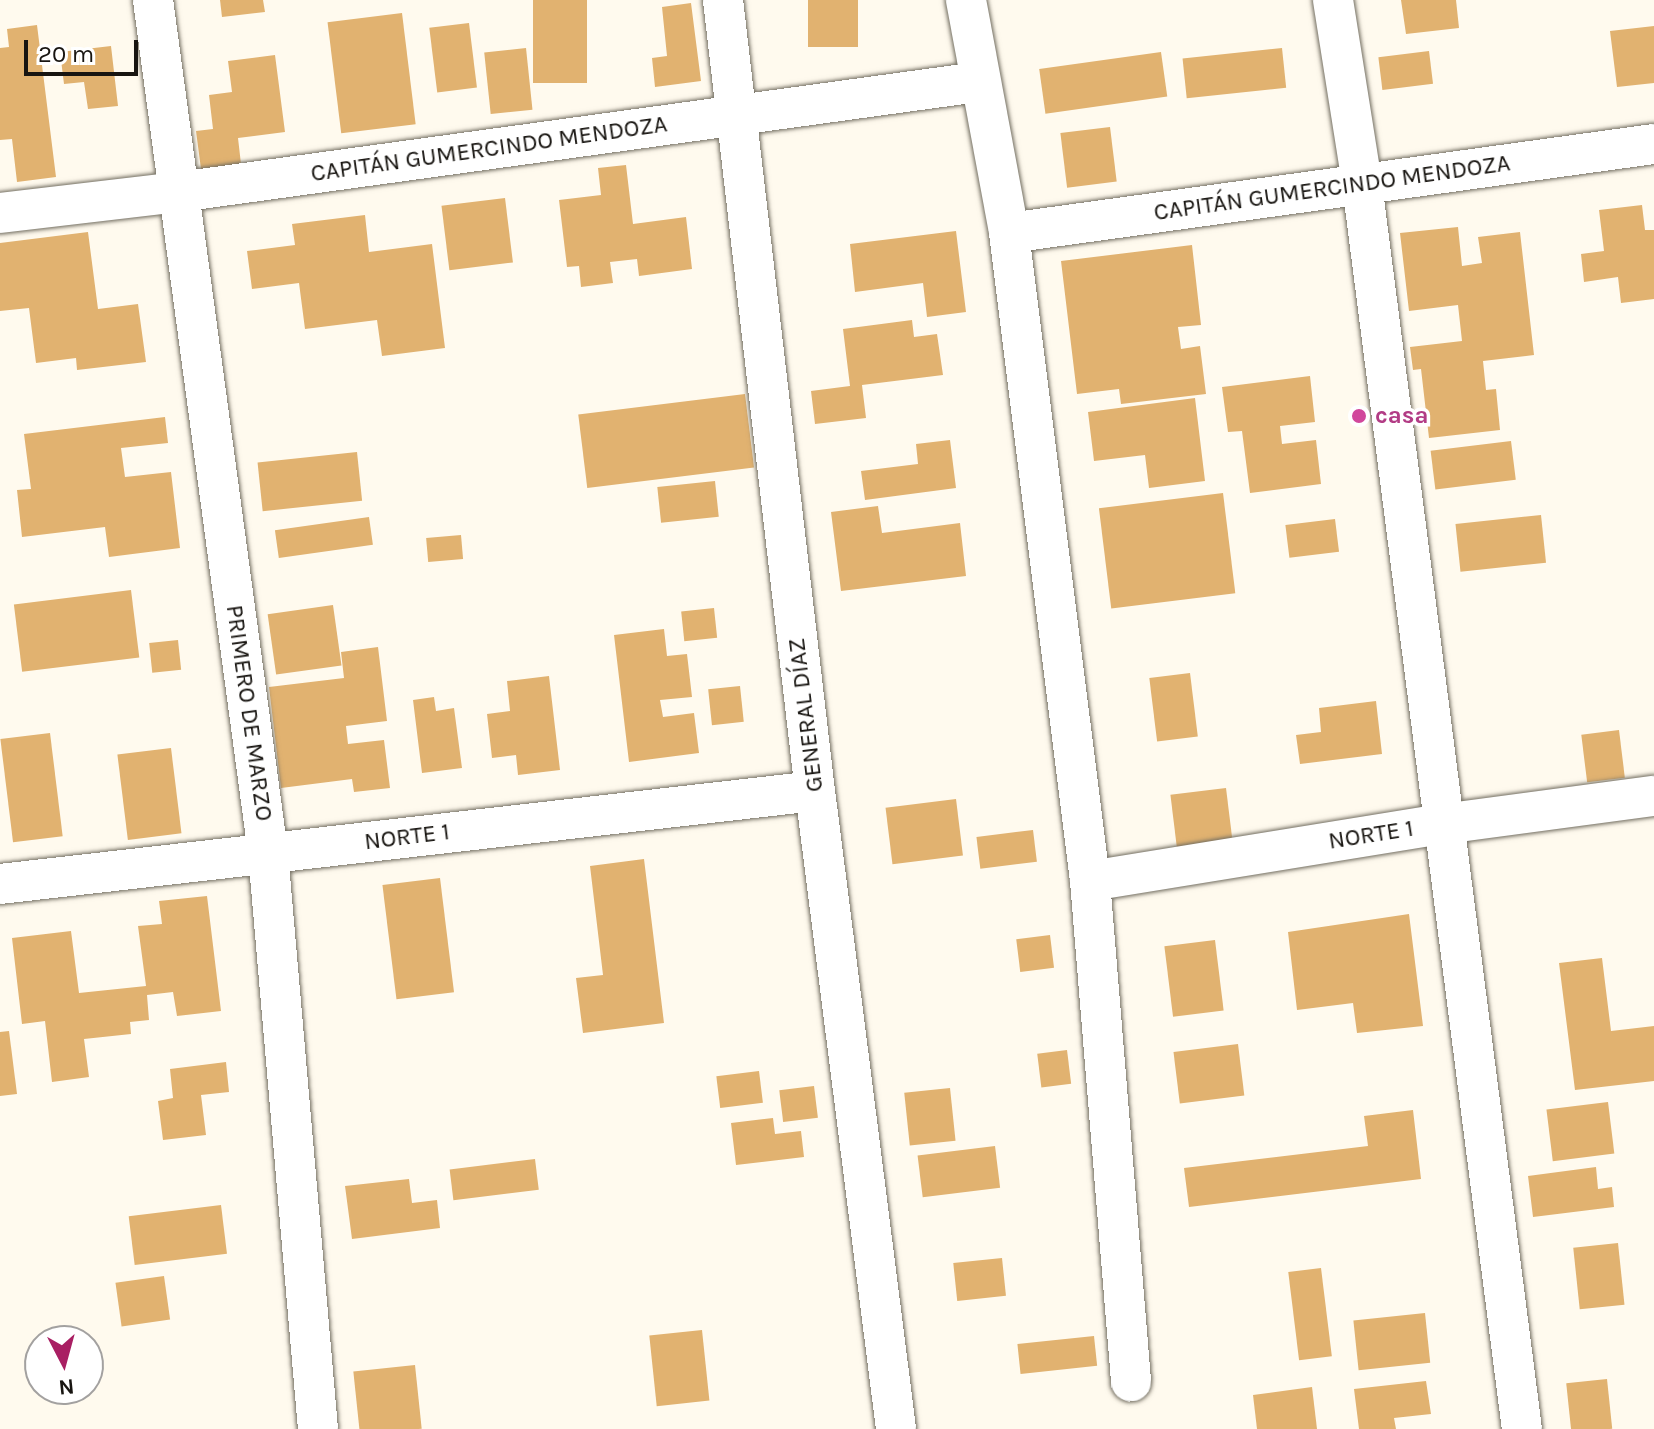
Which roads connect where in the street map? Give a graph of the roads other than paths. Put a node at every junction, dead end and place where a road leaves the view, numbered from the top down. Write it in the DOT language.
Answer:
graph roads {
  1 [pos="153,0"];
  2 [pos="723,0"];
  3 [pos="966,0"];
  4 [pos="1333,0"];
  5 [pos="978,82"];
  6 [pos="737,114"];
  7 [pos="1654,144"];
  8 [pos="1362,184"];
  9 [pos="179,192"];
  10 [pos="0,213"];
  11 [pos="1009,233"];
  12 [pos="815,791"];
  13 [pos="1654,796"];
  14 [pos="1443,824"];
  15 [pos="268,853"];
  16 [pos="1090,881"];
  17 [pos="0,884"];
  18 [pos="1131,1381"];
  19 [pos="318,1429"];
  20 [pos="896,1429"];
  21 [pos="1522,1429"];
  1 -- 9 [label="street, PRIMERO DE MARZO"];
  2 -- 6 [label="street, GENERAL DÍAZ"];
  3 -- 5 [label="street"];
  4 -- 8 [label="street"];
  5 -- 6 [label="street, CAPITÁN GUMERCINDO MENDOZA"];
  5 -- 11 [label="street"];
  6 -- 9 [label="street, CAPITÁN GUMERCINDO MENDOZA"];
  6 -- 12 [label="street, GENERAL DÍAZ"];
  7 -- 8 [label="street, CAPITÁN GUMERCINDO MENDOZA"];
  8 -- 11 [label="street, CAPITÁN GUMERCINDO MENDOZA"];
  8 -- 14 [label="street"];
  9 -- 10 [label="street, CAPITÁN GUMERCINDO MENDOZA"];
  9 -- 15 [label="street, PRIMERO DE MARZO"];
  11 -- 16 [label="street"];
  12 -- 15 [label="street, NORTE 1"];
  12 -- 20 [label="street, GENERAL DÍAZ"];
  13 -- 14 [label="street, NORTE 1"];
  14 -- 16 [label="street, NORTE 1"];
  14 -- 21 [label="street"];
  15 -- 17 [label="street, NORTE 1"];
  15 -- 19 [label="street, PRIMERO DE MARZO"];
  16 -- 18 [label="street"];
}
